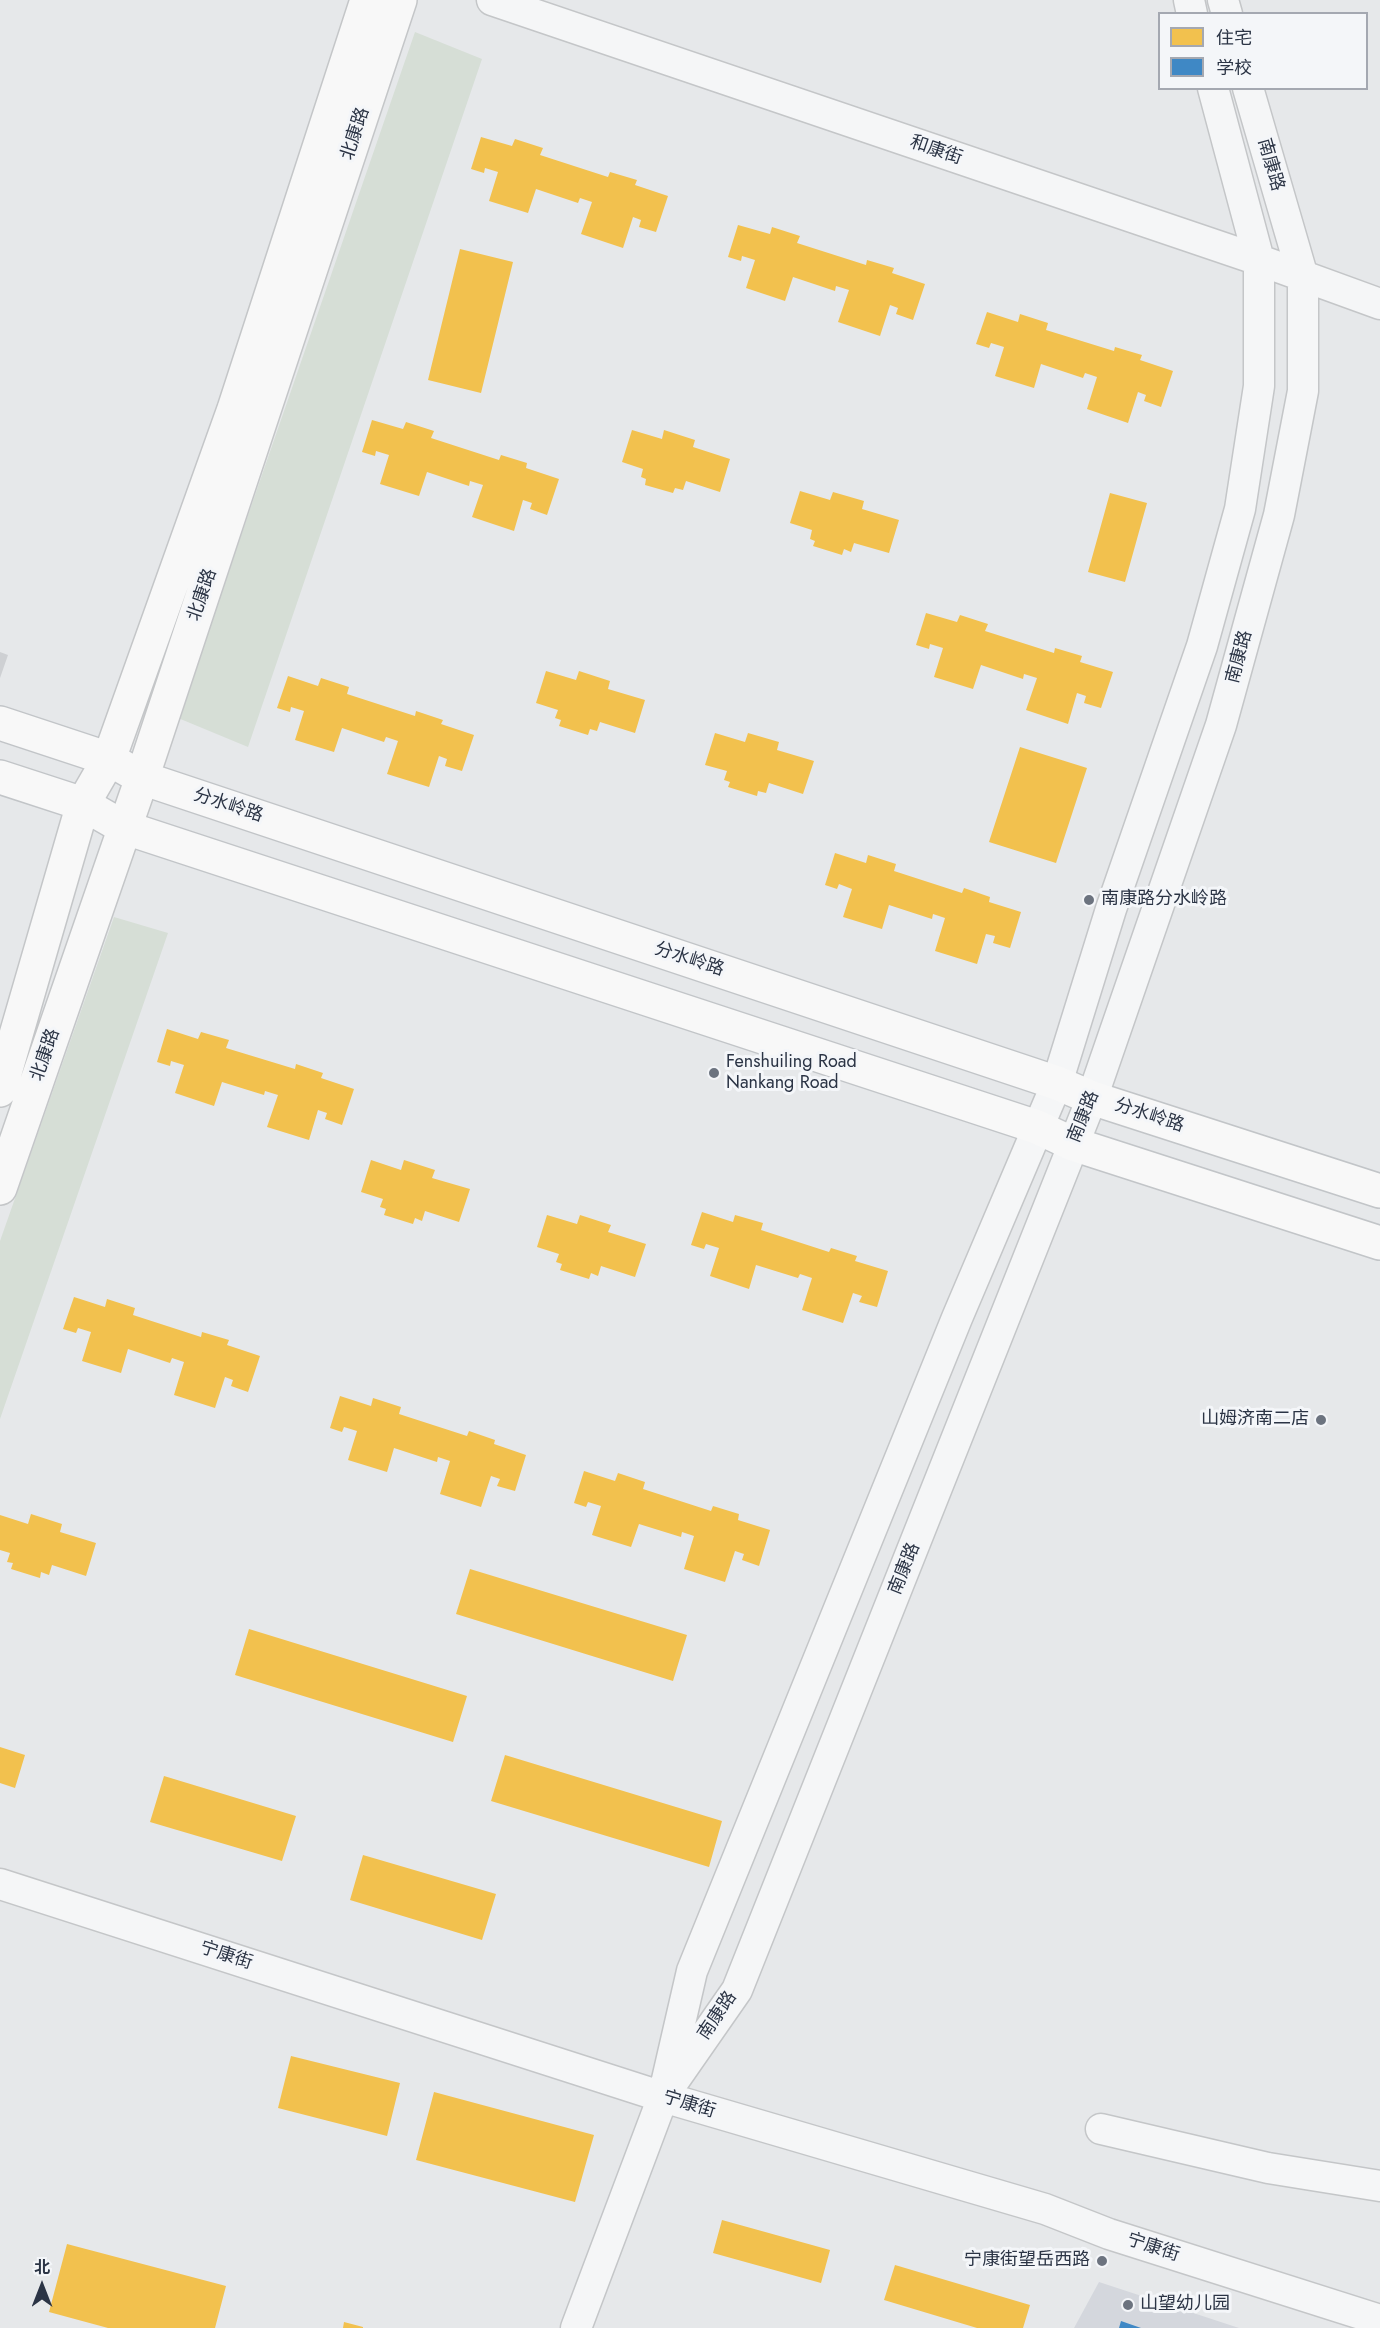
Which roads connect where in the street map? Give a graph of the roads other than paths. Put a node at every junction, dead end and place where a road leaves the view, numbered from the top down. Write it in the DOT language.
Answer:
graph roads {
  1 [pos="368,0"];
  2 [pos="400,0"];
  3 [pos="492,0"];
  4 [pos="1214,90"];
  5 [pos="1249,90"];
  6 [pos="1260,260"];
  7 [pos="1303,277"];
  8 [pos="1380,304"];
  9 [pos="0,723"];
  10 [pos="110,759"];
  11 [pos="0,777"];
  12 [pos="142,778"];
  13 [pos="83,804"];
  14 [pos="123,827"];
  15 [pos="1057,1083"];
  16 [pos="0,1090"];
  17 [pos="1092,1098"];
  18 [pos="1037,1127"];
  19 [pos="1073,1144"];
  20 [pos="0,1188"];
  21 [pos="1380,1191"];
  22 [pos="1380,1243"];
  23 [pos="0,1884"];
  24 [pos="663,2097"];
  25 [pos="1101,2129"];
  26 [pos="1380,2186"];
  27 [pos="1380,2320"];
  28 [pos="576,2328"];
  1 -- 10 [label="main road, 北康路"];
  2 -- 12 [label="main road, 北康路"];
  3 -- 6 [label="street, 和康街"];
  4 -- 6 [label="street, 南康路"];
  5 -- 7 [label="street, 南康路"];
  6 -- 7 [label="street, 和康街"];
  6 -- 15 [label="street, 南康路"];
  7 -- 8 [label="street, 和康街"];
  7 -- 17 [label="street, 南康路"];
  9 -- 10 [label="main road, 分水岭路"];
  10 -- 12 [label="main road, 分水岭路"];
  10 -- 13 [label="main road, 北康路"];
  11 -- 13 [label="main road"];
  12 -- 14 [label="main road, 北康路"];
  12 -- 15 [label="main road, 分水岭路"];
  13 -- 14 [label="main road"];
  13 -- 16 [label="main road, 北康路"];
  14 -- 18 [label="main road"];
  14 -- 20 [label="main road, 北康路"];
  15 -- 17 [label="main road, 分水岭路"];
  15 -- 18 [label="street, 南康路"];
  17 -- 19 [label="street, 南康路"];
  17 -- 21 [label="main road, 分水岭路"];
  18 -- 19 [label="main road"];
  18 -- 24 [label="street, 南康路"];
  19 -- 22 [label="main road"];
  19 -- 24 [label="street, 南康路"];
  23 -- 24 [label="street, 宁康街"];
  24 -- 27 [label="street, 宁康街"];
  24 -- 28 [label="street, 南康路"];
  25 -- 26 [label="street"];
}
